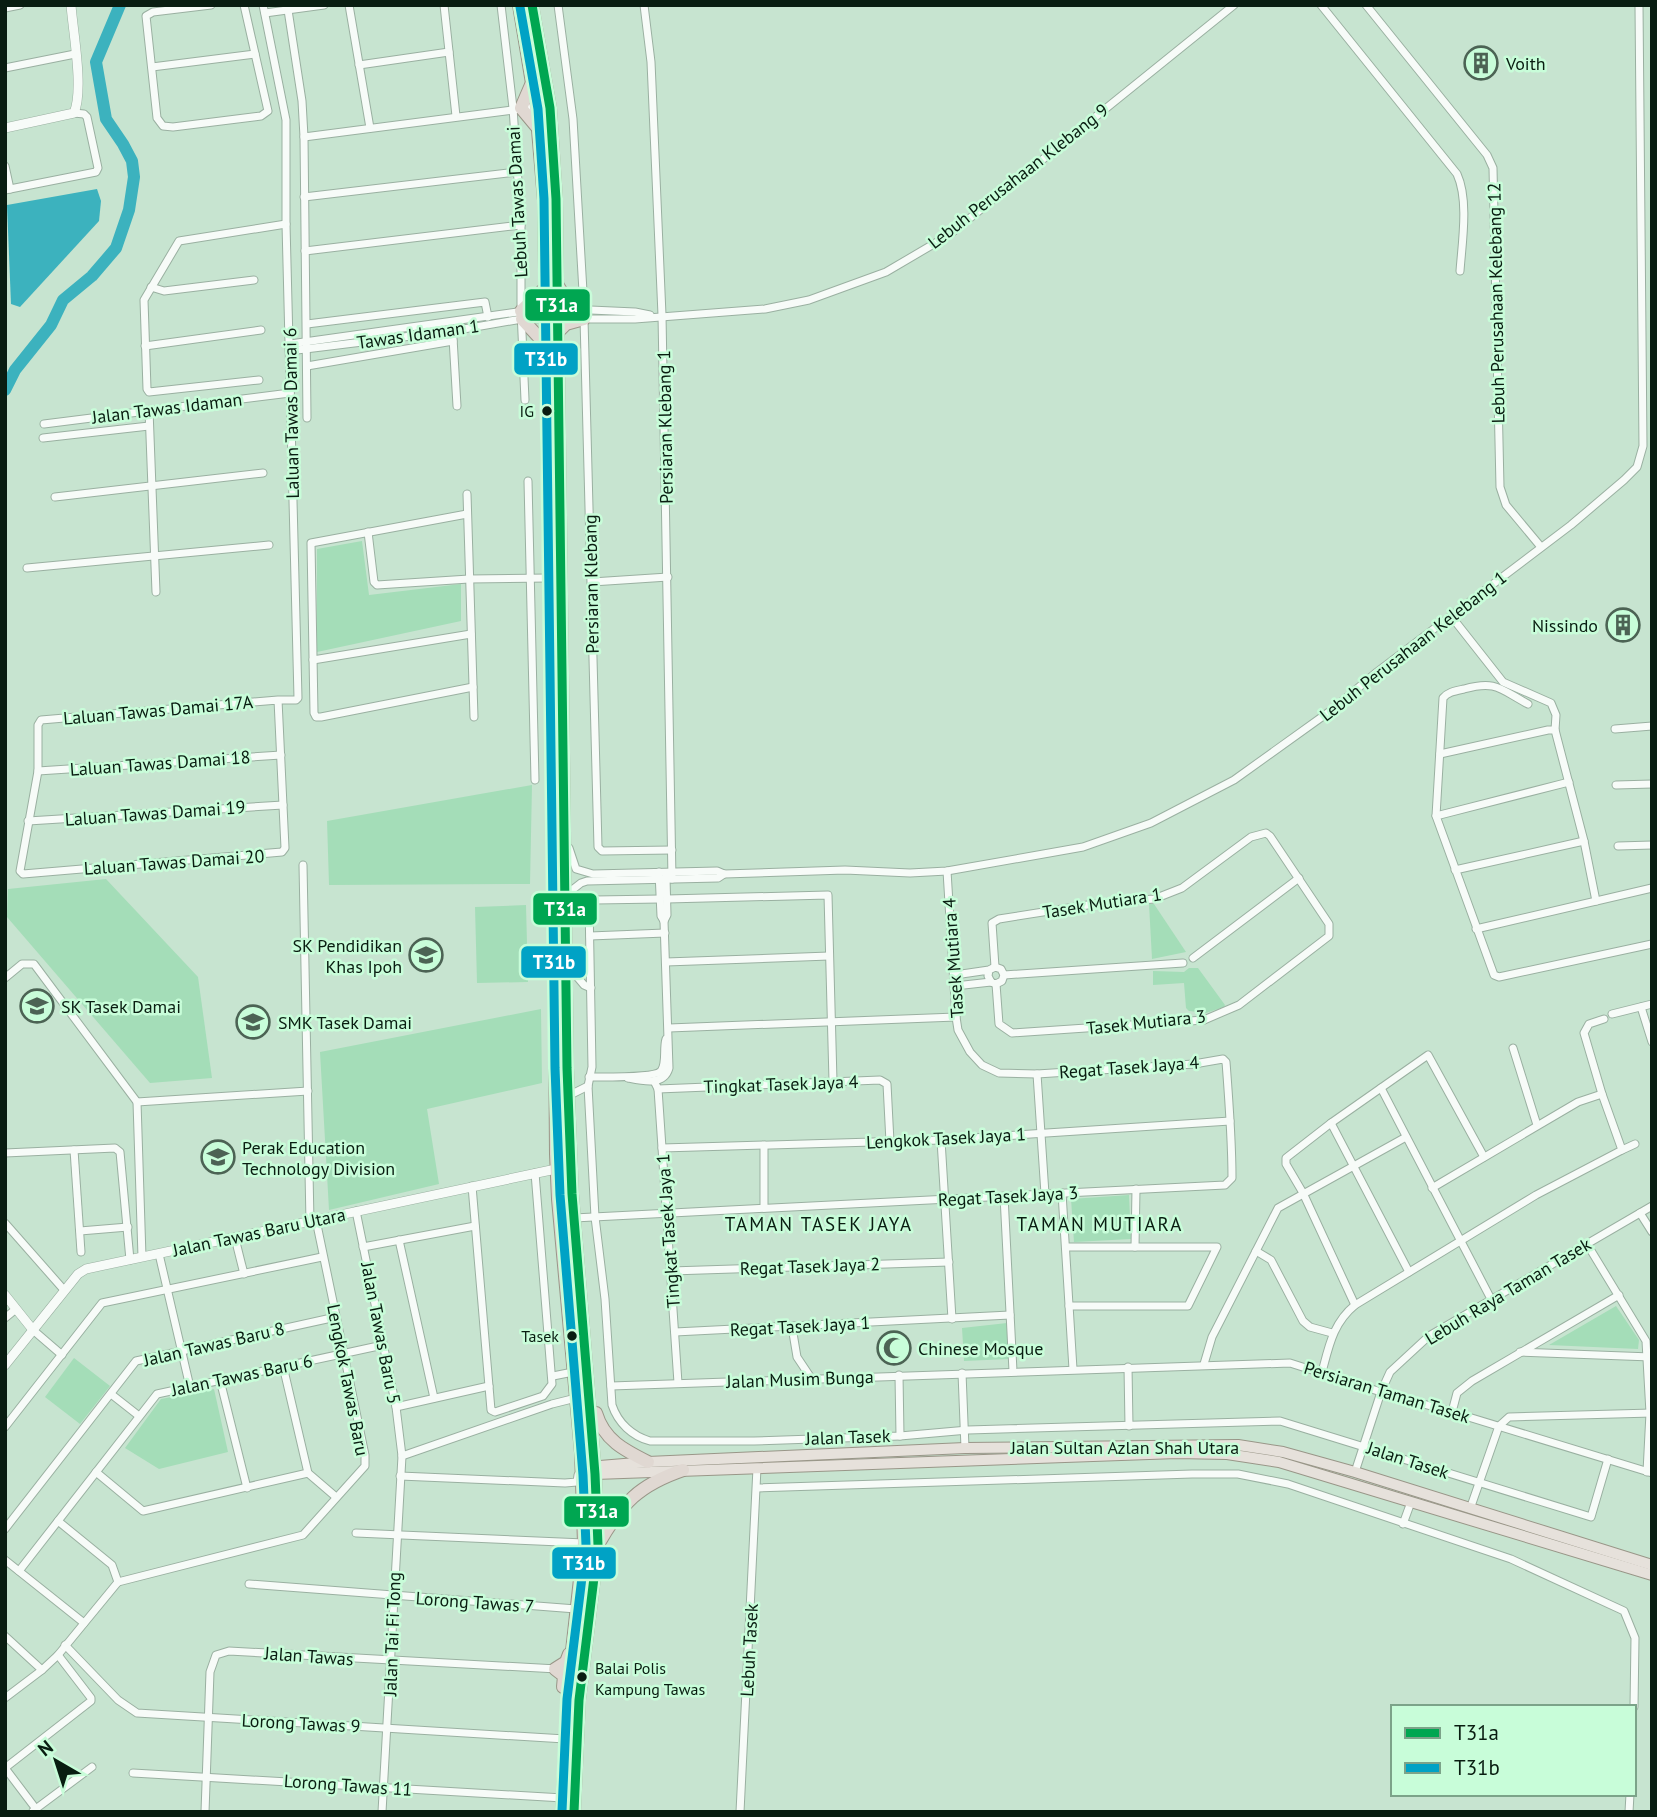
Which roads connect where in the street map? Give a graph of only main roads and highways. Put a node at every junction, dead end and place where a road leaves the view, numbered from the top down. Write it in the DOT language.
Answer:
graph roads {
  1 [pos="519,5"];
  2 [pos="531,5"];
  3 [pos="539,80"];
  4 [pos="545,129"];
  5 [pos="551,287"];
  6 [pos="553,317"];
  7 [pos="546,345"];
  8 [pos="567,1068"];
  9 [pos="556,1169"];
  10 [pos="572,1194"];
  11 [pos="558,1199"];
  12 [pos="574,1218"];
  13 [pos="567,1304"];
  14 [pos="582,1399"];
  15 [pos="968,1449"];
  16 [pos="1001,1460"];
  17 [pos="648,1461"];
  18 [pos="948,1462"];
  19 [pos="588,1468"];
  20 [pos="683,1470"];
  21 [pos="598,1545"];
  22 [pos="1652,1565"];
  23 [pos="1652,1575"];
  24 [pos="592,1596"];
  25 [pos="572,1649"];
  26 [pos="570,1670"];
  27 [pos="572,1724"];
  28 [pos="563,1805"];
  29 [pos="575,1812"];
  1 -- 3 [label="highway"];
  2 -- 3 [label="highway"];
  3 -- 4 [label="highway"];
  3 -- 4 [label="highway"];
  3 -- 4 [label="highway"];
  4 -- 5 [label="highway"];
  5 -- 6 [label="highway"];
  5 -- 6 [label="highway"];
  5 -- 7 [label="highway"];
  6 -- 7 [label="highway"];
  6 -- 8 [label="highway"];
  7 -- 9 [label="highway"];
  8 -- 9 [label="highway"];
  8 -- 10 [label="highway"];
  9 -- 10 [label="highway"];
  9 -- 11 [label="highway"];
  10 -- 12 [label="highway"];
  11 -- 12 [label="highway"];
  11 -- 13 [label="highway"];
  12 -- 13 [label="highway"];
  12 -- 14 [label="highway"];
  13 -- 14 [label="highway"];
  14 -- 17 [label="highway"];
  14 -- 19 [label="highway"];
  15 -- 16 [label="main road"];
  15 -- 17 [label="main road, Jalan Sultan Azlan Shah Utara"];
  15 -- 18 [label="main road"];
  15 -- 22 [label="main road, Jalan Sultan Azlan Shah Utara"];
  16 -- 18 [label="main road, Jalan Sultan Azlan Shah Utara"];
  16 -- 23 [label="main road, Jalan Sultan Azlan Shah Utara"];
  17 -- 19 [label="main road, Jalan Sultan Azlan Shah Utara"];
  18 -- 20 [label="main road, Jalan Sultan Azlan Shah Utara"];
  19 -- 20 [label="main road, Jalan Sultan Azlan Shah Utara"];
  19 -- 21 [label="highway"];
  19 -- 25 [label="highway"];
  20 -- 21 [label="highway"];
  21 -- 24 [label="highway"];
  24 -- 26 [label="highway"];
  24 -- 27 [label="highway"];
  25 -- 26 [label="highway"];
  25 -- 27 [label="highway"];
  26 -- 27 [label="highway"];
  27 -- 28 [label="highway"];
  27 -- 29 [label="highway"];
}
